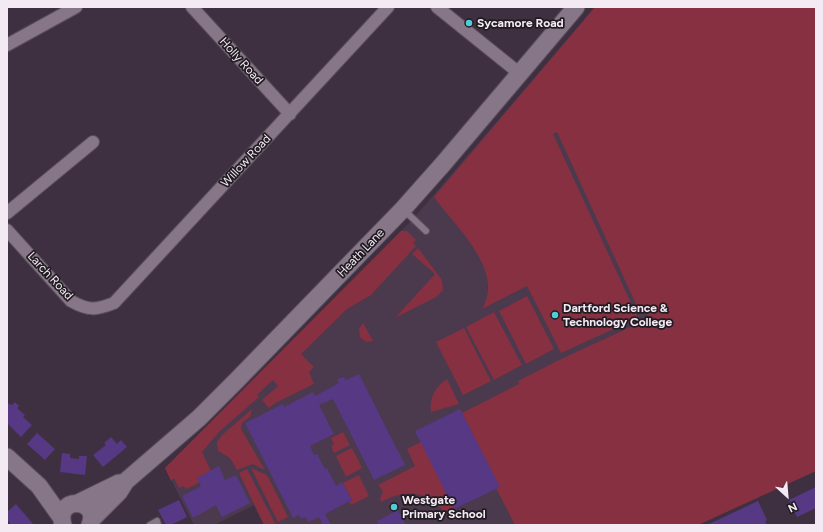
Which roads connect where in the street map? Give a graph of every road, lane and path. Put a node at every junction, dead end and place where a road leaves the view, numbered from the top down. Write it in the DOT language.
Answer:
graph roads {
  1 [pos="76,7"];
  2 [pos="192,7"];
  3 [pos="388,7"];
  4 [pos="437,7"];
  5 [pos="576,7"];
  6 [pos="7,45"];
  7 [pos="519,73"];
  8 [pos="290,114"];
  9 [pos="93,142"];
  10 [pos="403,209"];
  11 [pos="7,212"];
  12 [pos="7,230"];
  13 [pos="426,231"];
  14 [pos="99,308"];
  15 [pos="7,457"];
  16 [pos="126,480"];
  17 [pos="39,486"];
  18 [pos="77,503"];
  19 [pos="61,522"];
  20 [pos="92,523"];
  21 [pos="150,525"];
  22 [pos="158,525"];
  1 -- 6 [label="street"];
  2 -- 8 [label="street, Holly Road"];
  3 -- 8 [label="street, Willow Road"];
  4 -- 7 [label="street"];
  5 -- 7 [label="street, Heath Lane"];
  7 -- 10 [label="street, Heath Lane"];
  8 -- 14 [label="street, Willow Road"];
  9 -- 11 [label="street"];
  10 -- 13 [label="lane"];
  10 -- 16 [label="street, Heath Lane"];
  12 -- 14 [label="street, Larch Road"];
  15 -- 17 [label="street"];
  16 -- 18 [label="street, Heath Lane"];
  16 -- 20 [label="street, Heath Lane"];
  17 -- 18 [label="street"];
  17 -- 19 [label="street"];
  18 -- 19 [label="street, Heath Lane"];
  18 -- 20 [label="street"];
  21 -- 22 [label="lane"];
}
